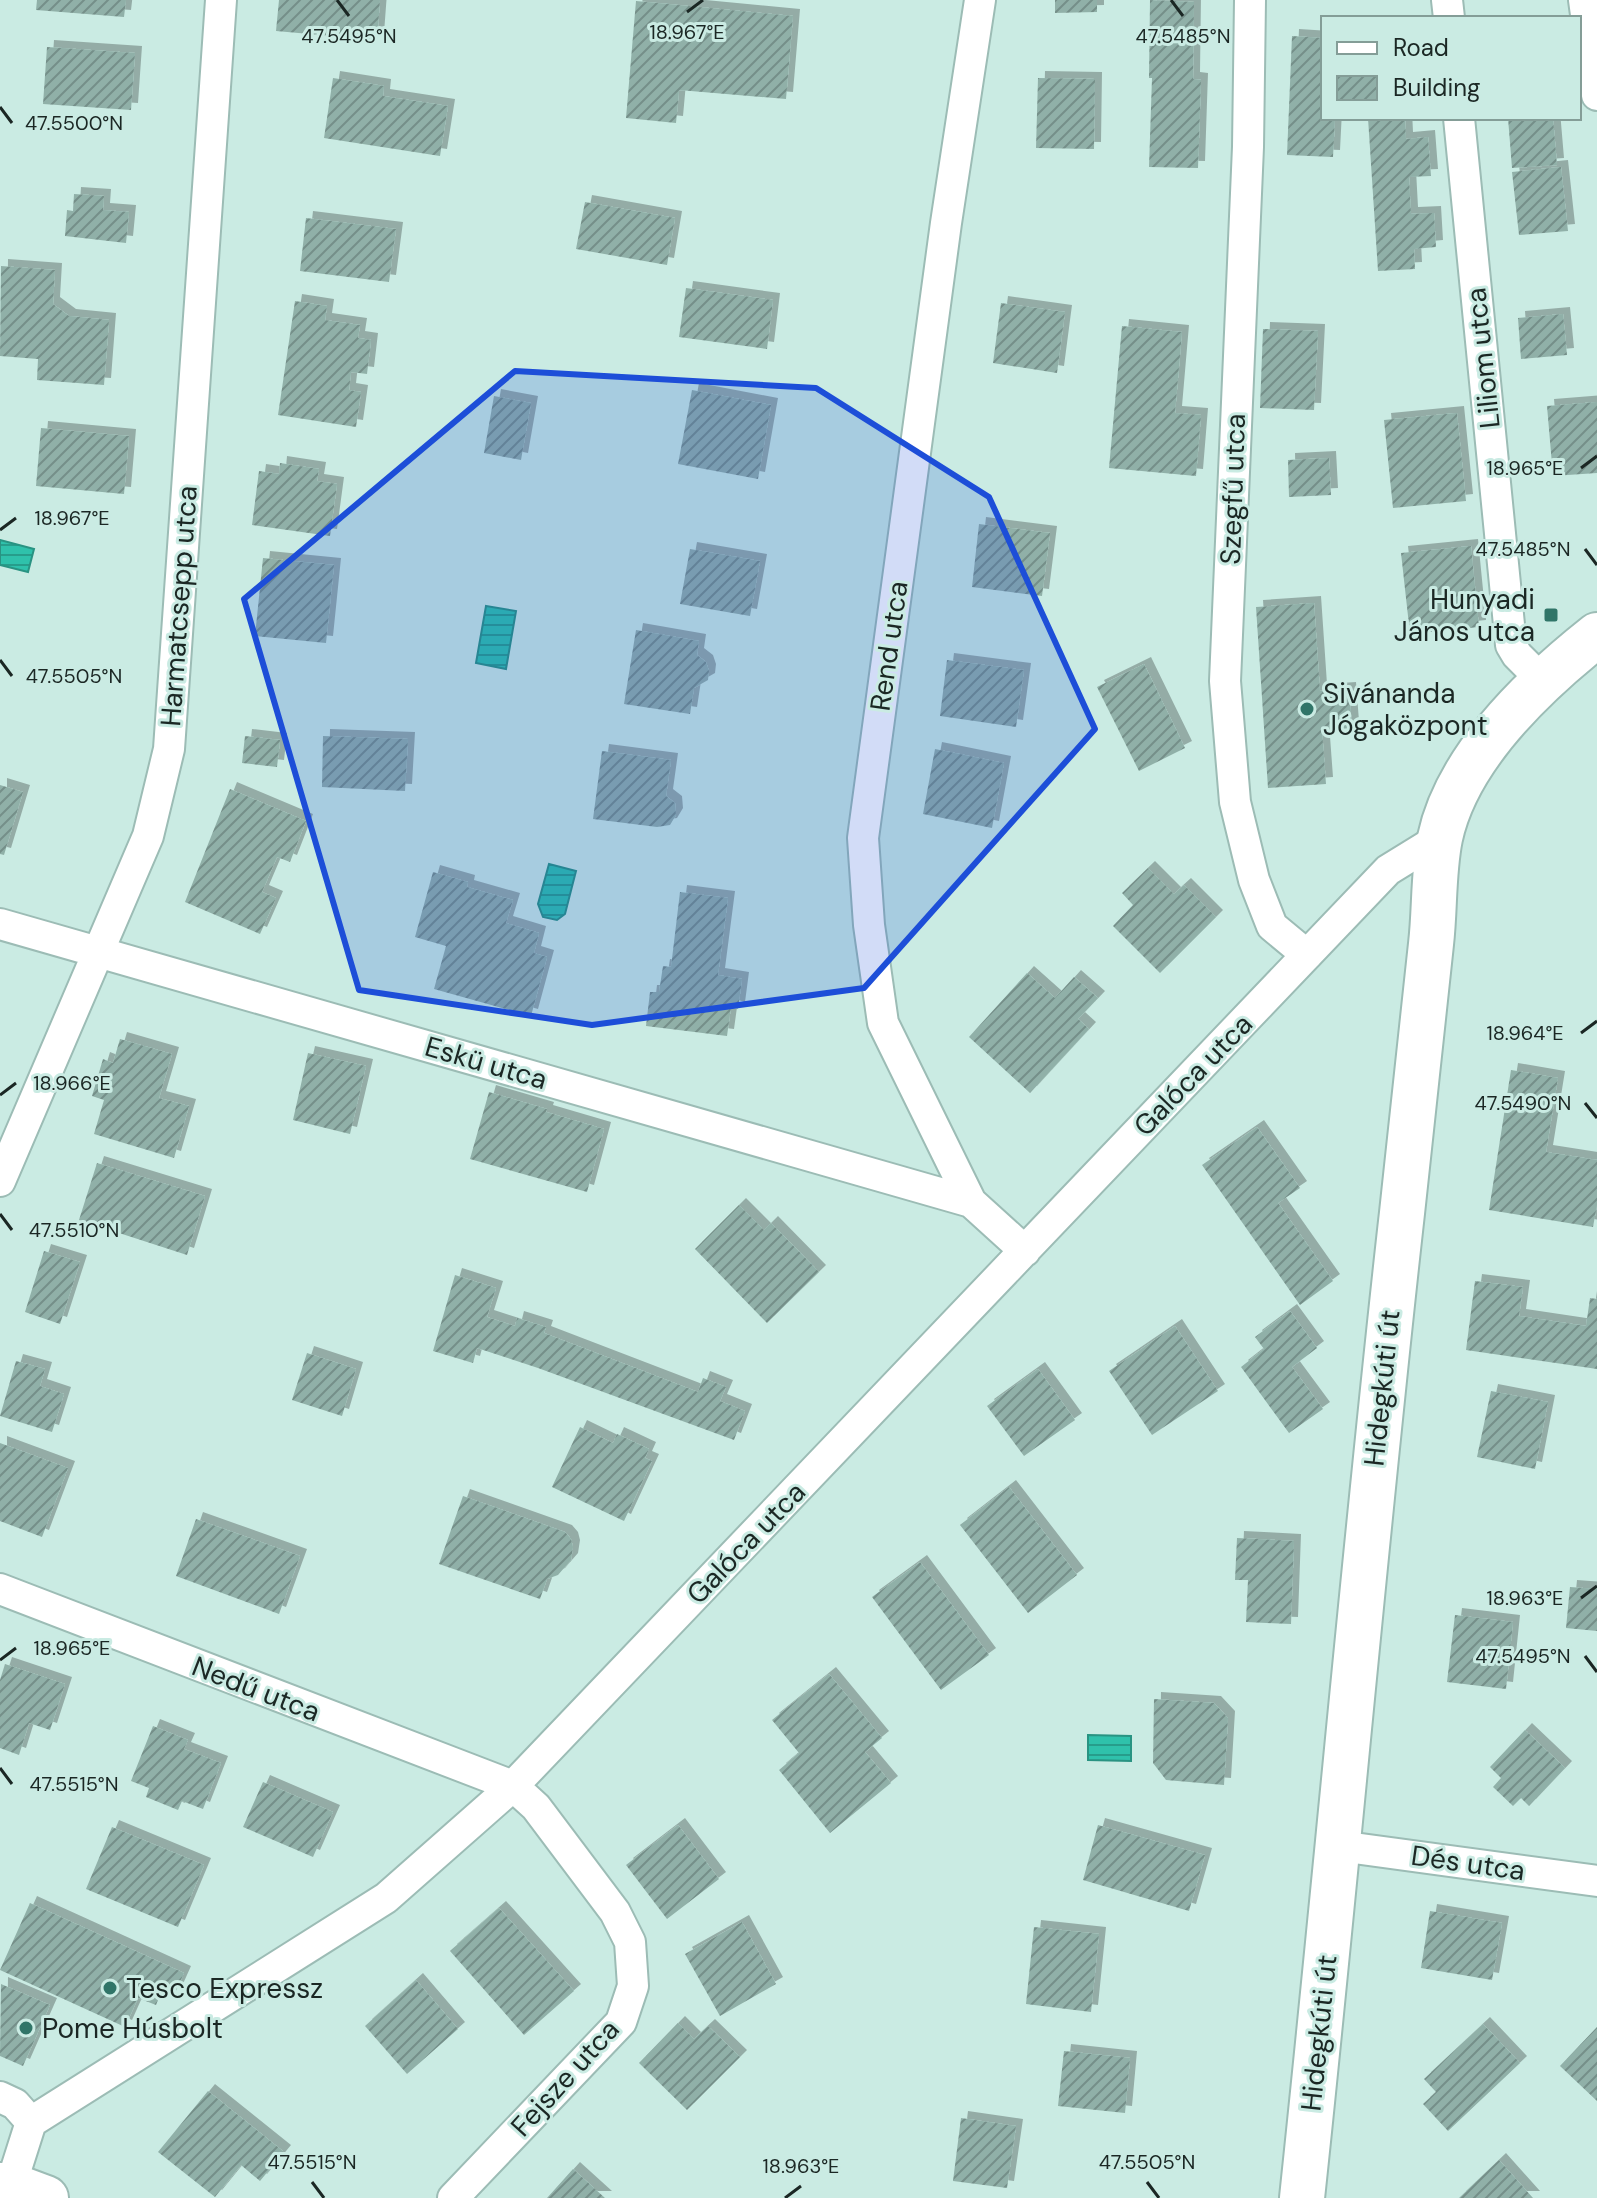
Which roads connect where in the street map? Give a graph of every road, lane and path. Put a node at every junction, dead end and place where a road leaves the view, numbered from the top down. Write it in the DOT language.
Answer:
graph roads {
  1 [pos="221,0"];
  2 [pos="980,0"];
  3 [pos="1250,0"];
  4 [pos="1584,0"];
  5 [pos="1597,95"];
  6 [pos="1459,120"];
  7 [pos="1597,635"];
  8 [pos="1543,681"];
  9 [pos="1440,838"];
  10 [pos="0,924"];
  11 [pos="99,953"];
  12 [pos="1307,955"];
  13 [pos="0,1181"];
  14 [pos="971,1202"];
  15 [pos="1025,1251"];
  16 [pos="0,1589"];
  17 [pos="513,1786"];
  18 [pos="1360,1849"];
  19 [pos="1597,1881"];
  20 [pos="0,2097"];
  21 [pos="31,2122"];
  22 [pos="17,2192"];
  23 [pos="453,2198"];
  24 [pos="1302,2198"];
  1 -- 11 [label="street, Harmatcsepp utca"];
  2 -- 14 [label="street, Rend utca"];
  3 -- 12 [label="street, Szegfű utca"];
  4 -- 5 [label="street"];
  6 -- 8 [label="street, Liliom utca"];
  7 -- 8 [label="main road, Hidegkúti út"];
  8 -- 9 [label="main road, Hidegkúti út"];
  9 -- 12 [label="street, Galóca utca"];
  9 -- 18 [label="main road, Hidegkúti út"];
  10 -- 11 [label="street, Eskü utca"];
  11 -- 13 [label="street, Harmatcsepp utca"];
  11 -- 14 [label="street, Eskü utca"];
  12 -- 15 [label="street, Galóca utca"];
  14 -- 15 [label="street, Rend utca"];
  15 -- 17 [label="street, Galóca utca"];
  16 -- 17 [label="street, Nedű utca"];
  17 -- 21 [label="street, Galóca utca"];
  17 -- 23 [label="street, Fejsze utca"];
  18 -- 19 [label="street, Dés utca"];
  18 -- 24 [label="main road, Hidegkúti út"];
  20 -- 21 [label="street"];
  21 -- 22 [label="street"];
}
